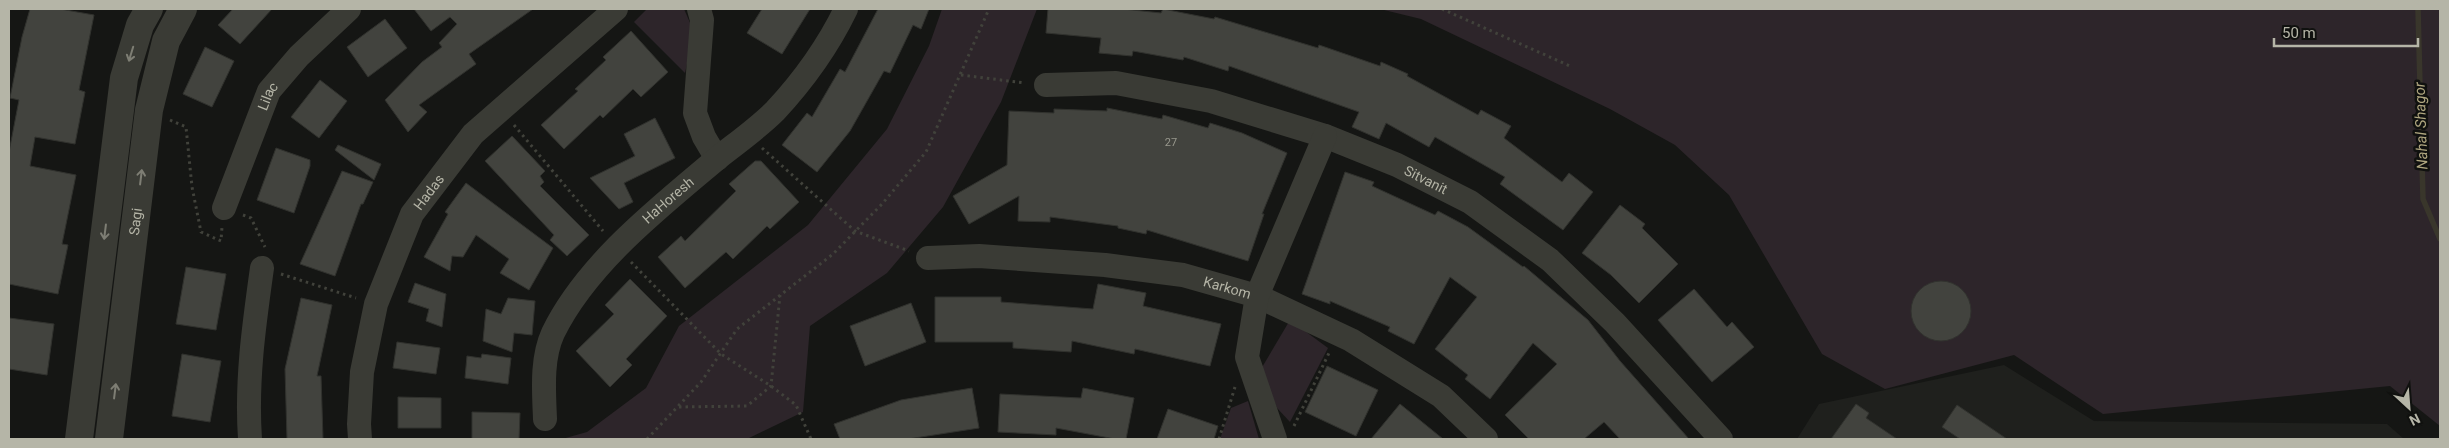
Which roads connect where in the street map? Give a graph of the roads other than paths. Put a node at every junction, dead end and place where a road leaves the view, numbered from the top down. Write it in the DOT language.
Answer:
graph roads {
  1 [pos="149,9"];
  2 [pos="183,9"];
  3 [pos="349,9"];
  4 [pos="616,9"];
  5 [pos="699,9"];
  6 [pos="846,9"];
  7 [pos="1046,85"];
  8 [pos="1325,136"];
  9 [pos="717,159"];
  10 [pos="224,208"];
  11 [pos="928,258"];
  12 [pos="262,268"];
  13 [pos="1257,296"];
  14 [pos="545,419"];
  15 [pos="1283,435"];
  16 [pos="79,439"];
  17 [pos="109,439"];
  18 [pos="250,439"];
  19 [pos="360,439"];
  20 [pos="1486,439"];
  21 [pos="1721,439"];
  1 -- 16 [label="street, one-way"];
  17 -- 2 [label="street, Sagi, one-way"];
  3 -- 10 [label="street, Lilac"];
  4 -- 19 [label="street, Hadas"];
  5 -- 9 [label="street"];
  6 -- 9 [label="street, HaHoresh"];
  7 -- 8 [label="street, Sitvanit"];
  8 -- 13 [label="street"];
  8 -- 21 [label="street, Sitvanit"];
  9 -- 14 [label="street, HaHoresh"];
  11 -- 13 [label="street, Karkom"];
  12 -- 18 [label="street"];
  13 -- 15 [label="street"];
  13 -- 20 [label="street, Karkom"];
}
